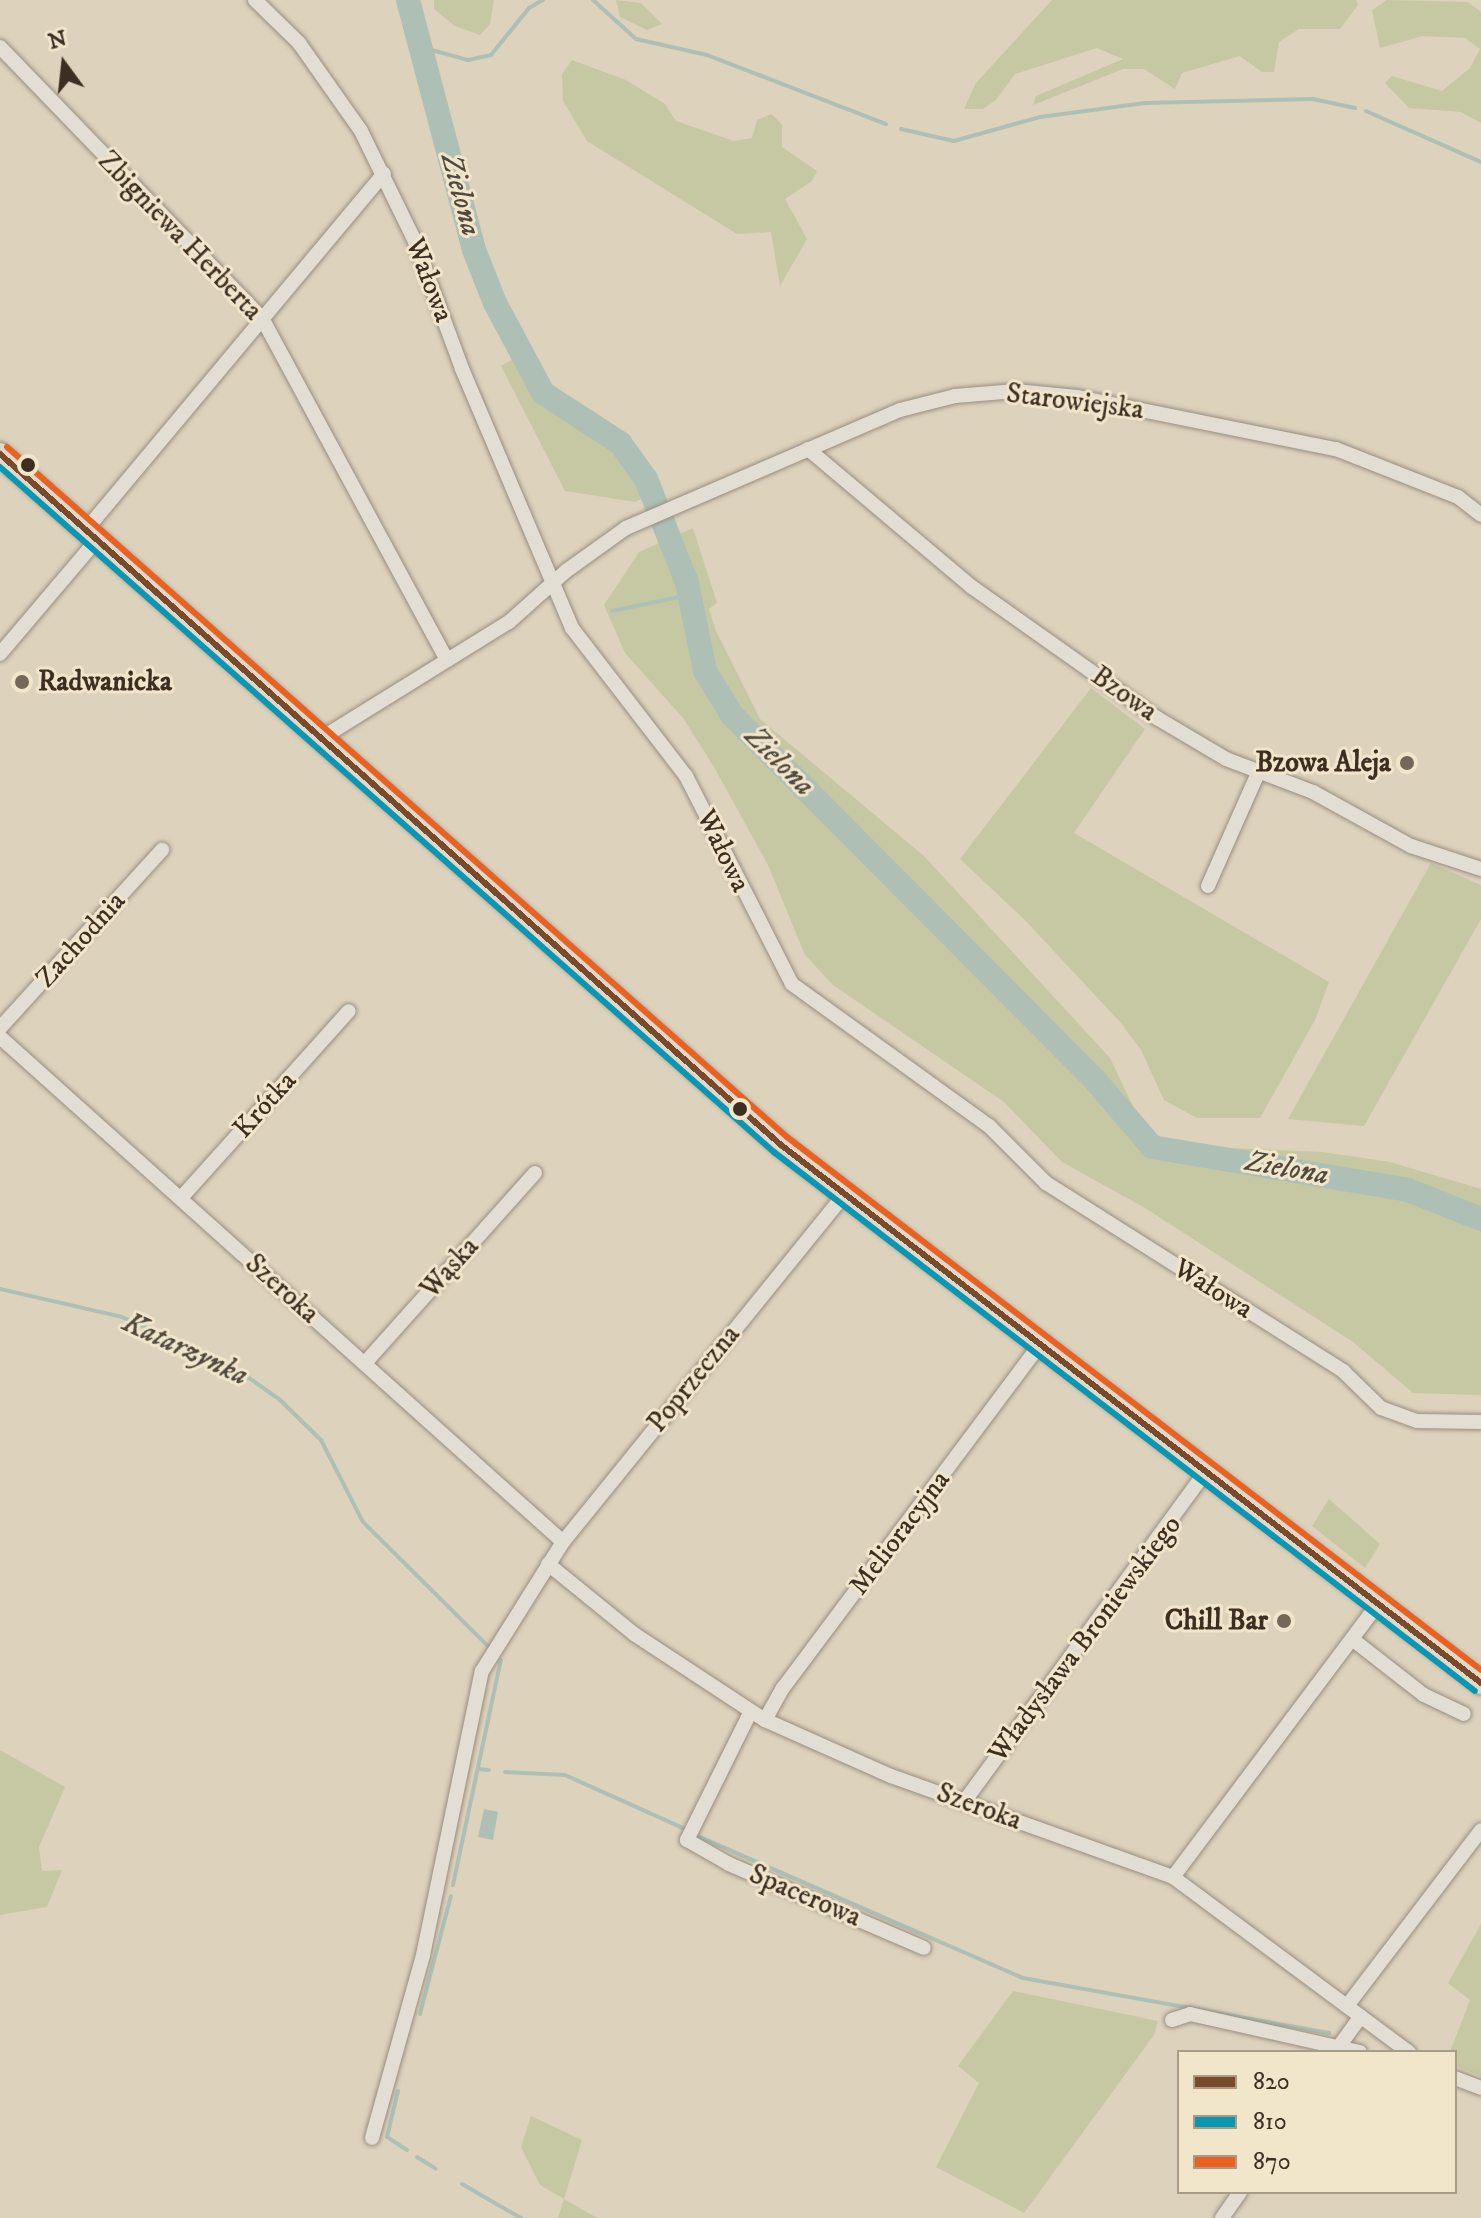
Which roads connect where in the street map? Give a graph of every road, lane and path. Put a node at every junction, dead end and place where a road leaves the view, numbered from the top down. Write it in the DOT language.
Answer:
graph roads {
  1 [pos="255,0"];
  2 [pos="0,47"];
  3 [pos="384,173"];
  4 [pos="262,318"];
  5 [pos="808,449"];
  6 [pos="0,454"];
  7 [pos="1481,515"];
  8 [pos="91,536"];
  9 [pos="553,587"];
  10 [pos="0,654"];
  11 [pos="445,657"];
  12 [pos="320,739"];
  13 [pos="1258,773"];
  14 [pos="162,850"];
  15 [pos="1481,869"];
  16 [pos="1208,886"];
  17 [pos="349,1011"];
  18 [pos="0,1028"];
  19 [pos="0,1037"];
  20 [pos="535,1173"];
  21 [pos="843,1196"];
  22 [pos="181,1198"];
  23 [pos="1038,1347"];
  24 [pos="365,1363"];
  25 [pos="1481,1422"];
  26 [pos="1204,1474"];
  27 [pos="563,1542"];
  28 [pos="548,1564"];
  29 [pos="1377,1605"];
  30 [pos="1352,1639"];
  31 [pos="1481,1683"];
  32 [pos="750,1713"];
  33 [pos="1464,1714"];
  34 [pos="765,1720"];
  35 [pos="964,1802"];
  36 [pos="1481,1830"];
  37 [pos="1173,1877"];
  38 [pos="924,1948"];
  39 [pos="1347,2006"];
  40 [pos="1361,2016"];
  41 [pos="1172,2020"];
  42 [pos="1337,2050"];
  43 [pos="1406,2050"];
  44 [pos="1457,2079"];
  45 [pos="1481,2088"];
  46 [pos="372,2138"];
  47 [pos="1239,2194"];
  48 [pos="1222,2218"];
  1 -- 3 [label="street, Wałowa"];
  2 -- 4 [label="street, Zbigniewa Herberta"];
  3 -- 4 [label="street"];
  3 -- 9 [label="street, Wałowa"];
  4 -- 8 [label="street"];
  4 -- 11 [label="street, Zbigniewa Herberta"];
  5 -- 7 [label="street, Starowiejska"];
  5 -- 9 [label="street, Starowiejska"];
  5 -- 13 [label="street, Bzowa"];
  6 -- 8 [label="main road"];
  8 -- 10 [label="street"];
  8 -- 12 [label="main road"];
  9 -- 11 [label="street, Starowiejska"];
  9 -- 25 [label="street, Wałowa"];
  11 -- 12 [label="street, Starowiejska"];
  12 -- 21 [label="main road"];
  13 -- 15 [label="street, Bzowa"];
  13 -- 16 [label="street"];
  14 -- 18 [label="street, Zachodnia"];
  17 -- 22 [label="street, Krótka"];
  19 -- 22 [label="street, Szeroka"];
  20 -- 24 [label="street, Wąska"];
  21 -- 23 [label="main road"];
  21 -- 27 [label="street, Poprzeczna"];
  22 -- 24 [label="street, Szeroka"];
  23 -- 26 [label="main road"];
  23 -- 34 [label="street, Melioracyjna"];
  24 -- 27 [label="street, Szeroka"];
  26 -- 29 [label="main road"];
  26 -- 35 [label="street, Władysława Broniewskiego"];
  27 -- 28 [label="street, Poprzeczna"];
  28 -- 32 [label="street, Szeroka"];
  28 -- 46 [label="street, Poprzeczna"];
  29 -- 30 [label="street"];
  29 -- 31 [label="main road"];
  30 -- 33 [label="street"];
  30 -- 37 [label="street"];
  32 -- 34 [label="street, Szeroka"];
  32 -- 38 [label="street, Spacerowa"];
  34 -- 35 [label="street, Szeroka"];
  35 -- 37 [label="street, Szeroka"];
  36 -- 39 [label="street"];
  37 -- 39 [label="street, Szeroka"];
  39 -- 40 [label="street, Szeroka"];
  40 -- 42 [label="street"];
  40 -- 43 [label="street, Szeroka"];
  41 -- 42 [label="street"];
  44 -- 45 [label="street"];
  47 -- 48 [label="street"];
}
